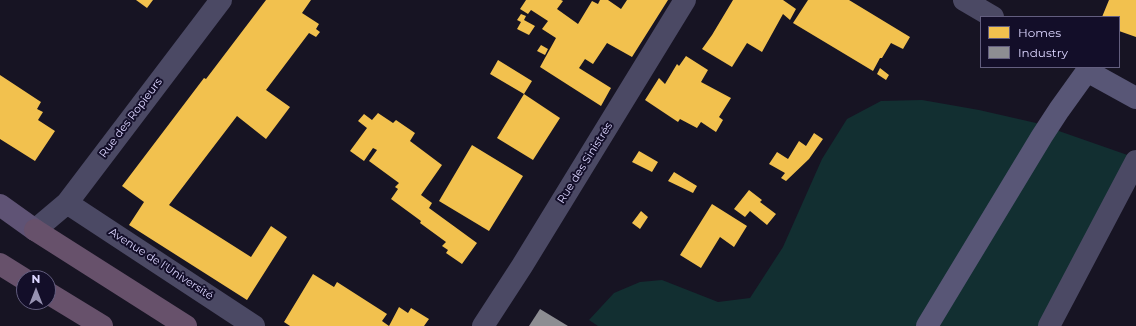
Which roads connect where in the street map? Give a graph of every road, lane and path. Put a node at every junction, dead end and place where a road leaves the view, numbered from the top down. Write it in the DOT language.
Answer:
graph roads {
  1 [pos="221,0"];
  2 [pos="685,0"];
  3 [pos="964,0"];
  4 [pos="991,16"];
  5 [pos="1083,69"];
  6 [pos="1136,98"];
  7 [pos="1136,161"];
  8 [pos="67,203"];
  9 [pos="0,204"];
  10 [pos="35,230"];
  11 [pos="0,264"];
  12 [pos="16,274"];
  13 [pos="56,298"];
  14 [pos="102,326"];
  15 [pos="186,326"];
  16 [pos="254,326"];
  17 [pos="483,326"];
  18 [pos="927,326"];
  19 [pos="1049,326"];
  1 -- 8 [label="street, Rue des Ropieurs"];
  2 -- 17 [label="street, Rue des Sinistrés"];
  3 -- 4 [label="street"];
  5 -- 6 [label="street"];
  5 -- 18 [label="street"];
  7 -- 19 [label="street"];
  8 -- 10 [label="street, Rue des Ropieurs"];
  8 -- 16 [label="street, Avenue de l'Université"];
  9 -- 10 [label="main road"];
  10 -- 15 [label="highway"];
  11 -- 12 [label="highway"];
  13 -- 14 [label="highway"];
}
